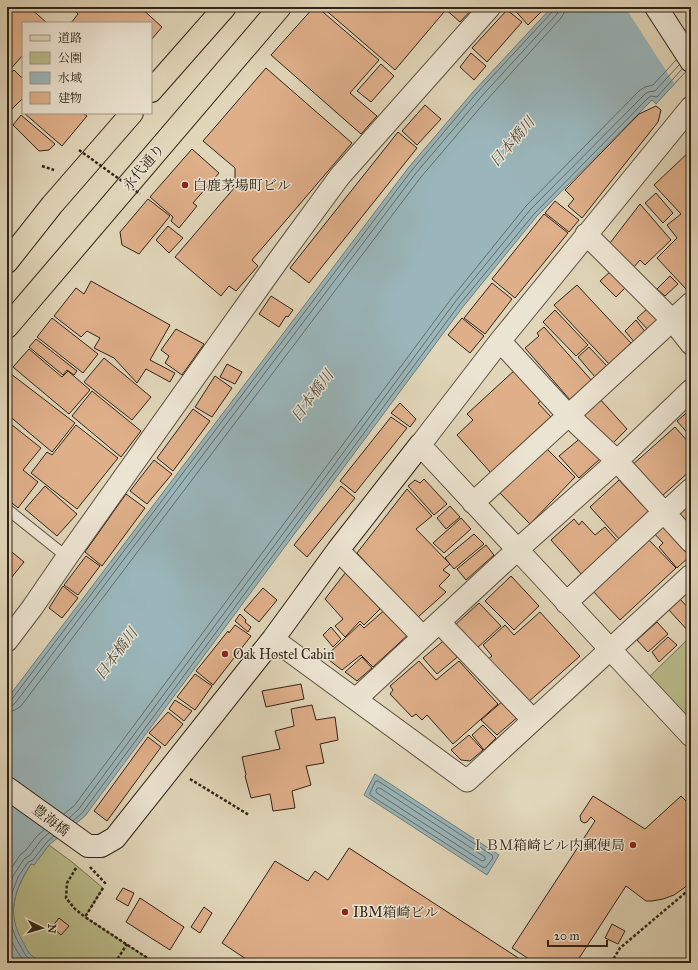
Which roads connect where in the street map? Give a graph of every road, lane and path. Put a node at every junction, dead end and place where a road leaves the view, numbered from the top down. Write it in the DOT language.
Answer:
graph roads {
  1 [pos="225,7"];
  2 [pos="280,7"];
  3 [pos="490,7"];
  4 [pos="656,7"];
  5 [pos="691,61"];
  6 [pos="152,90"];
  7 [pos="691,108"];
  8 [pos="131,114"];
  9 [pos="79,150"];
  10 [pos="140,194"];
  11 [pos="586,234"];
  12 [pos="7,262"];
  13 [pos="691,303"];
  14 [pos="672,320"];
  15 [pos="7,327"];
  16 [pos="500,341"];
  17 [pos="691,344"];
  18 [pos="691,390"];
  19 [pos="568,415"];
  20 [pos="420,445"];
  21 [pos="617,461"];
  22 [pos="691,489"];
  23 [pos="473,503"];
  24 [pos="7,509"];
  25 [pos="666,513"];
  26 [pos="691,542"];
  27 [pos="338,550"];
  28 [pos="517,550"];
  29 [pos="67,557"];
  30 [pos="691,575"];
  31 [pos="566,603"];
  32 [pos="439,622"];
  33 [pos="423,637"];
  34 [pos="273,639"];
  35 [pos="7,641"];
  36 [pos="610,649"];
  37 [pos="356,699"];
  38 [pos="533,720"];
  39 [pos="691,736"];
  40 [pos="190,779"];
  41 [pos="7,788"];
  42 [pos="249,815"];
  43 [pos="89,867"];
  44 [pos="76,868"];
  45 [pos="106,884"];
  46 [pos="103,888"];
  47 [pos="691,888"];
  48 [pos="85,917"];
  49 [pos="127,944"];
  50 [pos="115,963"];
  51 [pos="155,963"];
  52 [pos="611,963"];
  1 -- 6 [label="main road"];
  2 -- 15 [label="main road, 永代通り"];
  3 -- 29 [label="street"];
  4 -- 5 [label="street"];
  7 -- 11 [label="street"];
  8 -- 12 [label="main road"];
  9 -- 10 [label="path, bridge"];
  11 -- 14 [label="street"];
  11 -- 16 [label="street"];
  13 -- 14 [label="street"];
  14 -- 17 [label="street"];
  14 -- 19 [label="street"];
  16 -- 19 [label="street"];
  16 -- 20 [label="street"];
  18 -- 21 [label="street"];
  19 -- 21 [label="street"];
  19 -- 23 [label="street"];
  20 -- 23 [label="street"];
  20 -- 27 [label="street, 豊海橋"];
  21 -- 25 [label="street"];
  21 -- 28 [label="street"];
  22 -- 25 [label="street"];
  23 -- 28 [label="street"];
  24 -- 29 [label="lane"];
  25 -- 26 [label="street"];
  25 -- 31 [label="street"];
  27 -- 33 [label="street"];
  27 -- 34 [label="street, 豊海橋"];
  28 -- 31 [label="street"];
  28 -- 32 [label="street"];
  29 -- 35 [label="street"];
  30 -- 36 [label="street"];
  31 -- 36 [label="street"];
  32 -- 33 [label="street"];
  32 -- 38 [label="street"];
  33 -- 37 [label="street"];
  34 -- 37 [label="street"];
  34 -- 41 [label="street, 豊海橋"];
  36 -- 38 [label="street"];
  36 -- 39 [label="street"];
  37 -- 38 [label="street"];
  40 -- 42 [label="path"];
  43 -- 45 [label="path"];
  44 -- 48 [label="path"];
  46 -- 48 [label="path"];
  47 -- 52 [label="path"];
  48 -- 49 [label="path"];
  49 -- 50 [label="path"];
  49 -- 51 [label="path"];
}
